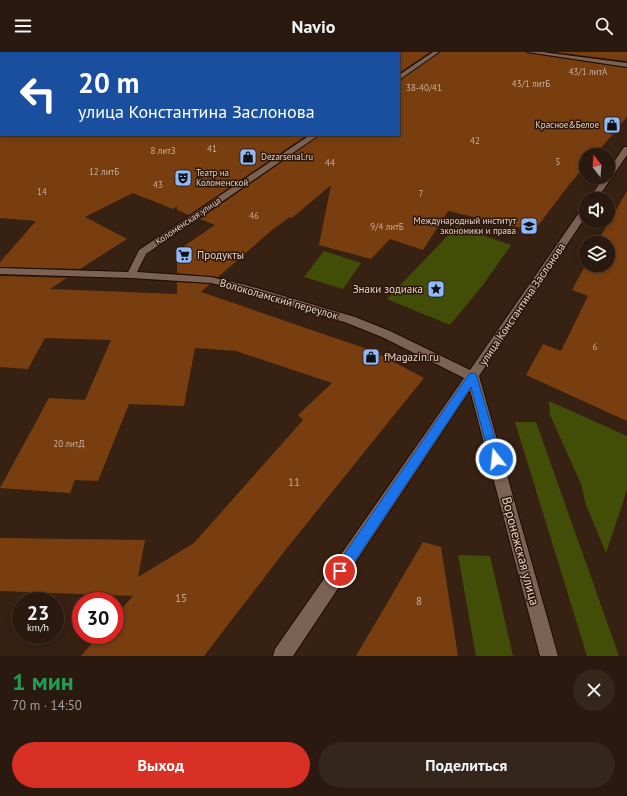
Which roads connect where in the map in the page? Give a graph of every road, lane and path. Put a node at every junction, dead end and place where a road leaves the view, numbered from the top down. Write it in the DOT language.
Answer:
graph roads {
  1 [pos="436,52"];
  2 [pos="530,52"];
  3 [pos="564,52"];
  4 [pos="627,60"];
  5 [pos="627,65"];
  6 [pos="400,77"];
  7 [pos="314,136"];
  8 [pos="627,149"];
  9 [pos="618,162"];
  10 [pos="627,164"];
  11 [pos="615,166"];
  12 [pos="579,219"];
  13 [pos="0,271"];
  14 [pos="131,275"];
  15 [pos="473,377"];
  16 [pos="282,656"];
  17 [pos="550,656"];
  1 -- 6 [label="street"];
  2 -- 5 [label="street"];
  3 -- 4 [label="street"];
  7 -- 14 [label="street, Коломенская улица"];
  8 -- 9 [label="street"];
  9 -- 10 [label="street"];
  9 -- 11 [label="street"];
  12 -- 15 [label="street, улица Константина Заслонова"];
  13 -- 14 [label="street, Волоколамский переулок"];
  14 -- 15 [label="street, Волоколамский переулок"];
  15 -- 16 [label="street, улица Константина Заслонова"];
  15 -- 17 [label="street, Воронежская улица"];
}
